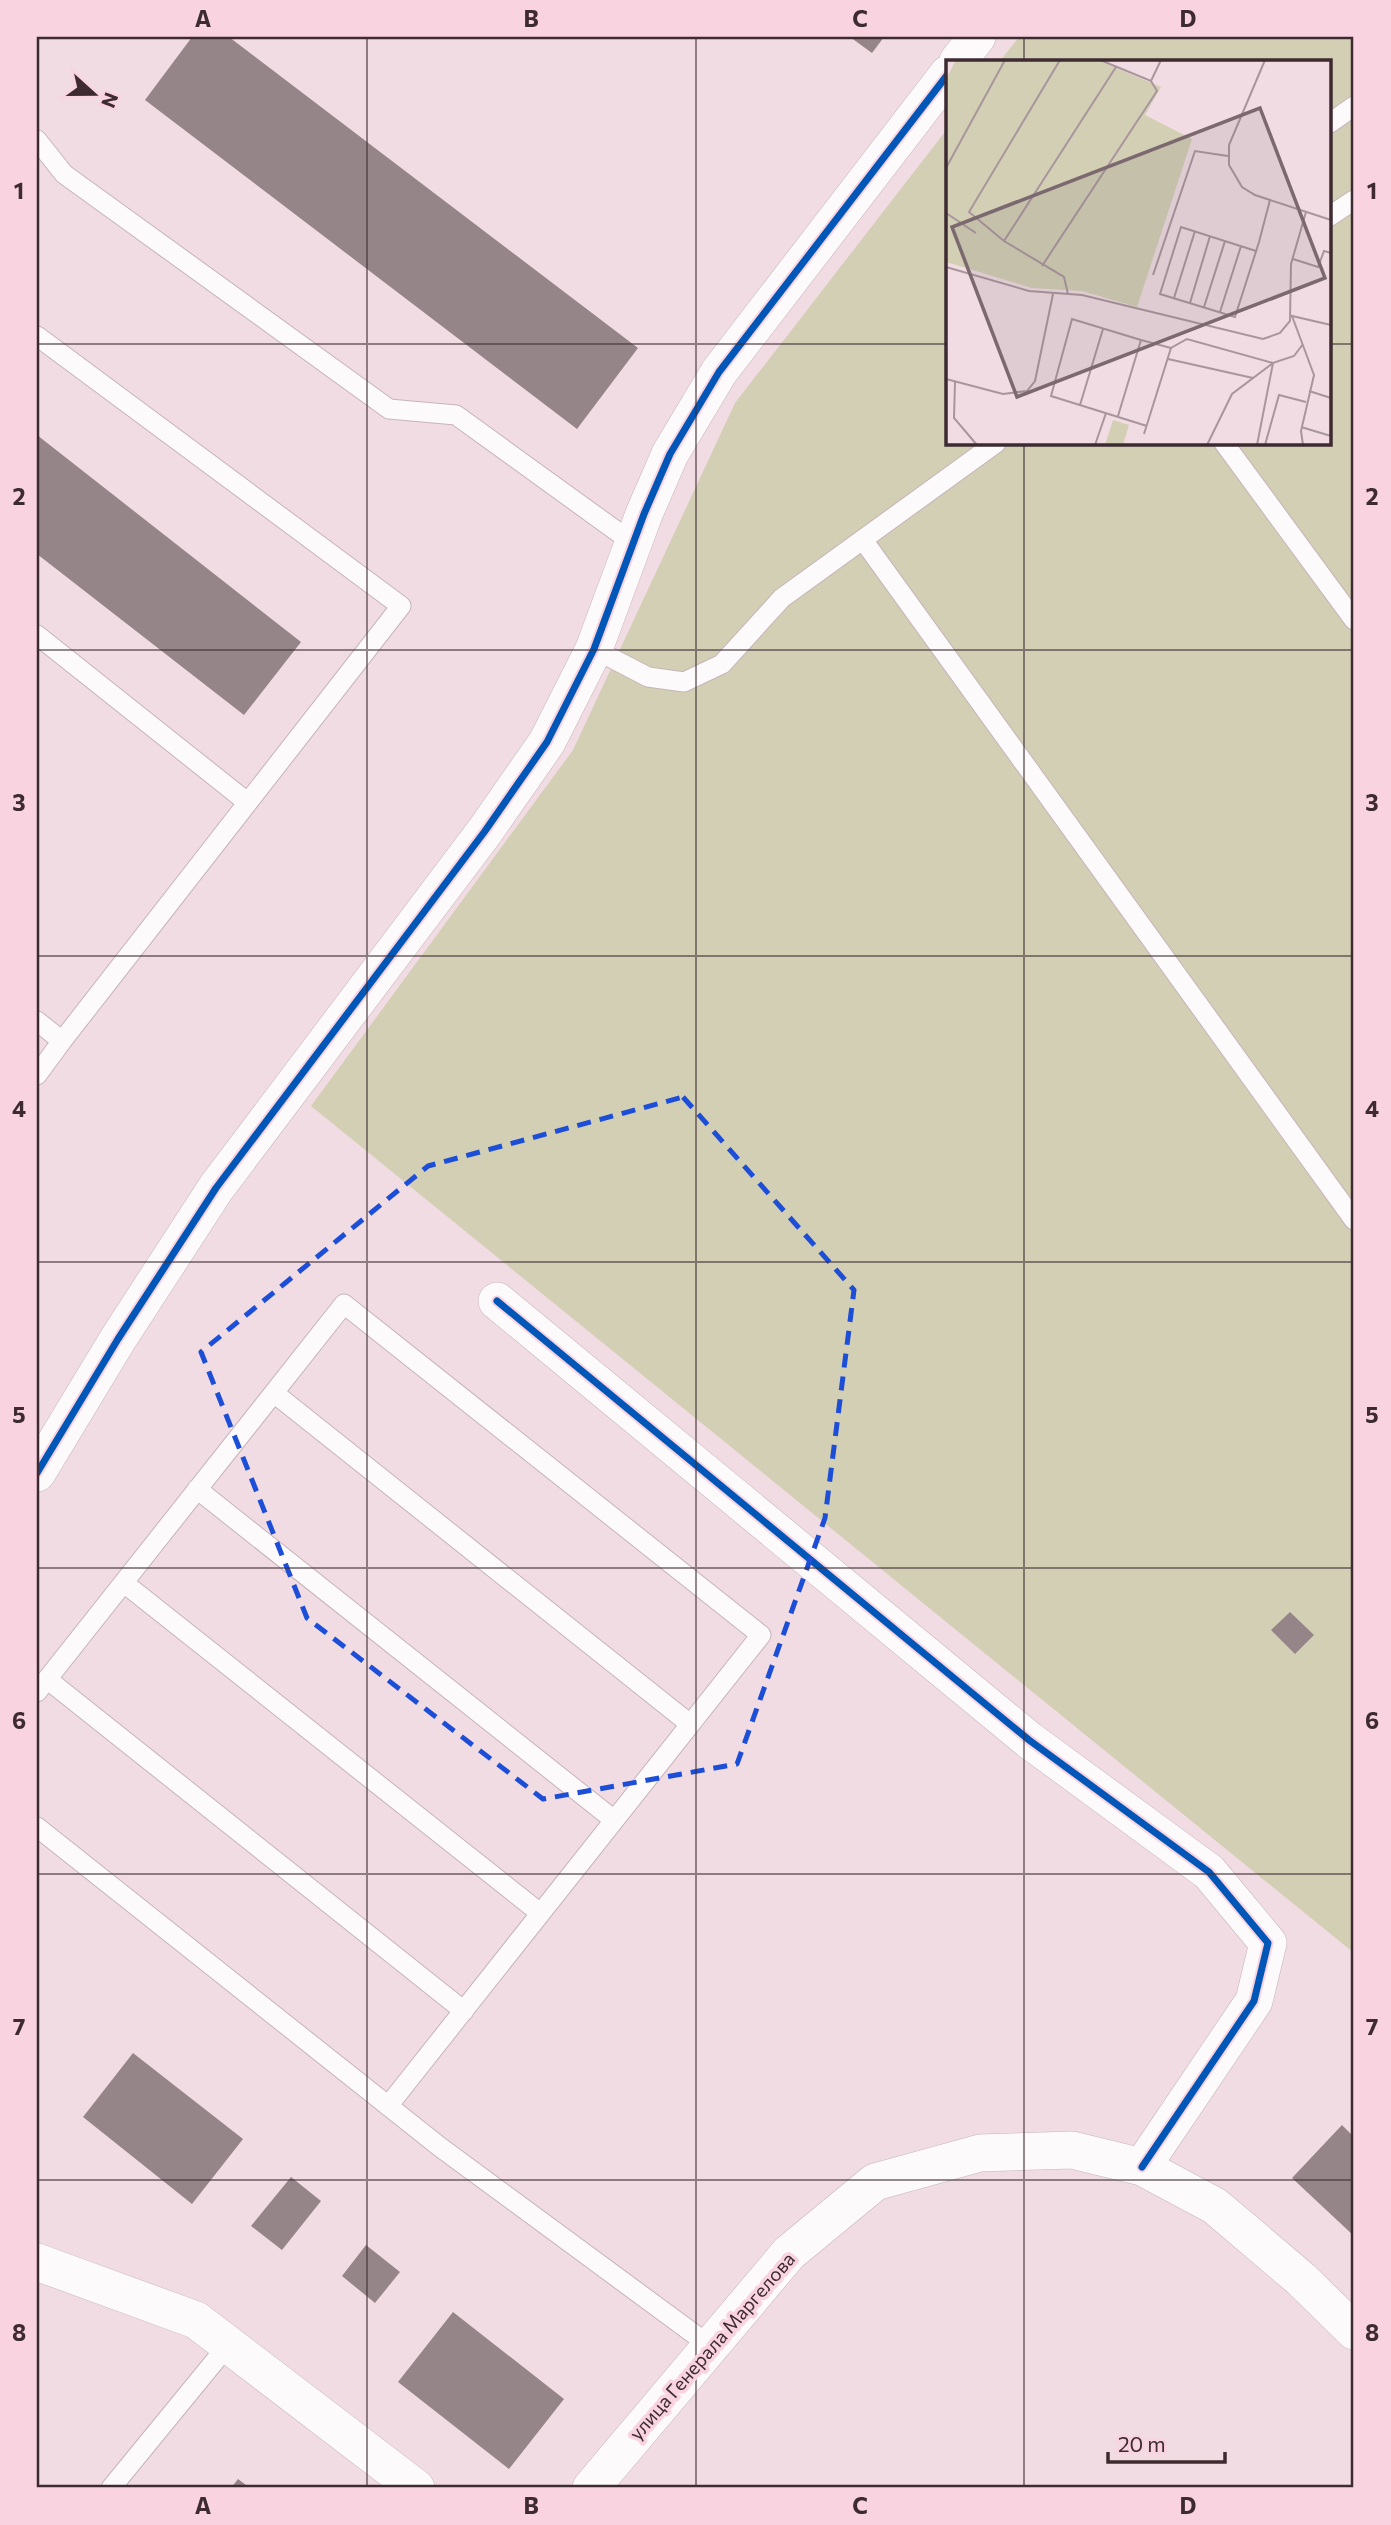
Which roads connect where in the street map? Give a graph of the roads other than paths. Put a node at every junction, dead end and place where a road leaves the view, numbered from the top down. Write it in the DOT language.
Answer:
graph roads {
  1 [pos="977,37"];
  2 [pos="959,60"];
  3 [pos="946,77"];
  4 [pos="1354,106"];
  5 [pos="1332,122"];
  6 [pos="37,140"];
  7 [pos="1354,200"];
  8 [pos="1332,215"];
  9 [pos="37,336"];
  10 [pos="995,444"];
  11 [pos="1225,444"];
  12 [pos="863,540"];
  13 [pos="633,543"];
  14 [pos="1354,620"];
  15 [pos="37,635"];
  16 [pos="594,649"];
  17 [pos="247,802"];
  18 [pos="37,1021"];
  19 [pos="62,1041"];
  20 [pos="37,1075"];
  21 [pos="1354,1220"];
  22 [pos="497,1301"];
  23 [pos="274,1394"];
  24 [pos="37,1473"];
  25 [pos="197,1489"];
  26 [pos="124,1583"];
  27 [pos="42,1686"];
  28 [pos="690,1724"];
  29 [pos="614,1820"];
  30 [pos="37,1827"];
  31 [pos="540,1913"];
  32 [pos="464,2011"];
  33 [pos="388,2106"];
  34 [pos="1142,2167"];
  35 [pos="37,2262"];
  36 [pos="1354,2331"];
  37 [pos="228,2345"];
  38 [pos="709,2345"];
  39 [pos="111,2488"];
  40 [pos="416,2488"];
  41 [pos="591,2488"];
  1 -- 2 [label="street"];
  3 -- 13 [label="street"];
  4 -- 5 [label="lane"];
  6 -- 13 [label="lane"];
  7 -- 8 [label="lane"];
  9 -- 17 [label="lane"];
  10 -- 12 [label="lane"];
  11 -- 14 [label="lane"];
  12 -- 16 [label="lane"];
  12 -- 21 [label="lane"];
  13 -- 16 [label="street"];
  15 -- 17 [label="lane"];
  16 -- 24 [label="street"];
  17 -- 19 [label="lane"];
  18 -- 19 [label="lane"];
  19 -- 20 [label="lane"];
  22 -- 34 [label="street"];
  23 -- 25 [label="lane"];
  23 -- 28 [label="lane"];
  23 -- 28 [label="lane"];
  25 -- 26 [label="lane"];
  25 -- 29 [label="lane"];
  26 -- 27 [label="lane"];
  26 -- 31 [label="lane"];
  27 -- 32 [label="lane"];
  28 -- 29 [label="lane"];
  29 -- 31 [label="lane"];
  30 -- 33 [label="lane"];
  31 -- 32 [label="lane"];
  32 -- 33 [label="lane"];
  33 -- 38 [label="lane"];
  34 -- 36 [label="street, улица Генерала Маргелова"];
  34 -- 38 [label="street, улица Генерала Маргелова"];
  35 -- 37 [label="street"];
  37 -- 39 [label="lane"];
  37 -- 40 [label="street"];
  38 -- 41 [label="street, улица Генерала Маргелова"];
}
